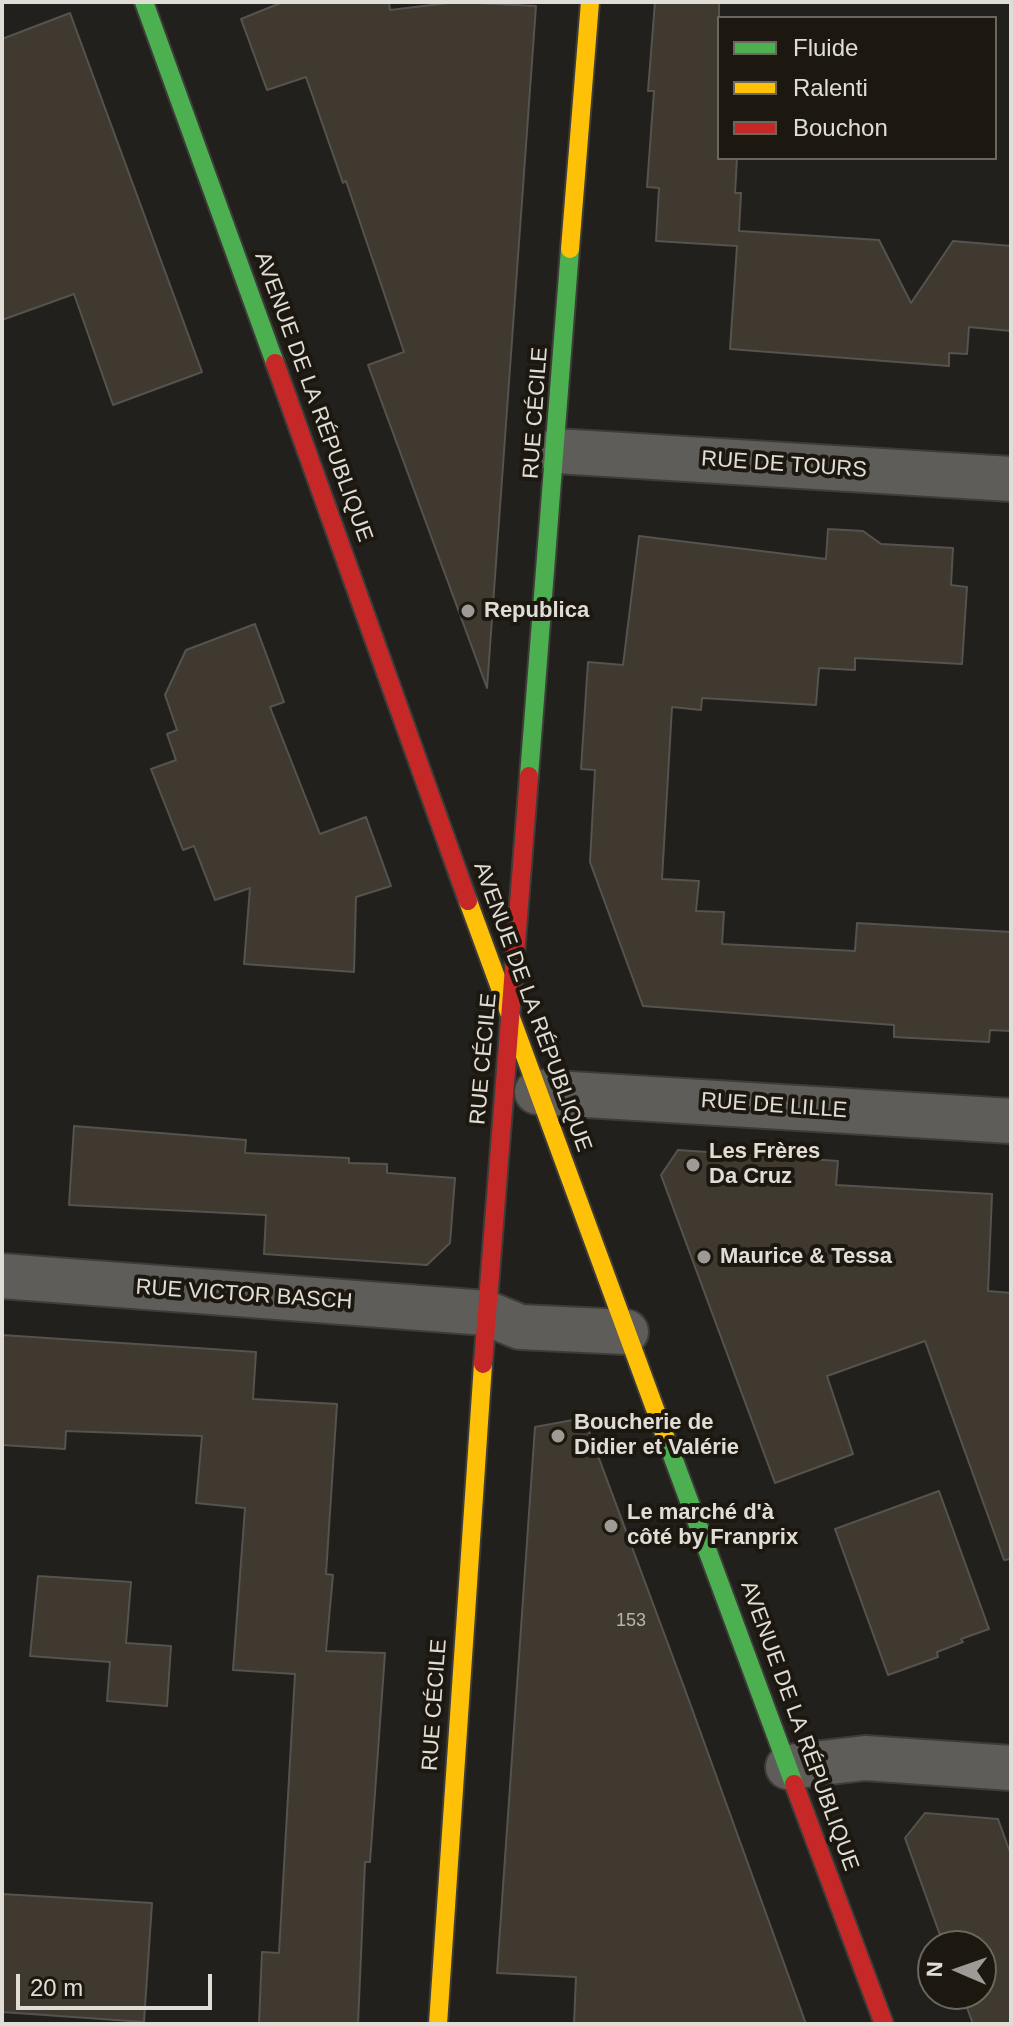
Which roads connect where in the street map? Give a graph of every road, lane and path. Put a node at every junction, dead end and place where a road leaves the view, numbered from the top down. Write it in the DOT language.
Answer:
graph roads {
  1 [pos="144,2"];
  2 [pos="590,2"];
  3 [pos="557,451"];
  4 [pos="1011,479"];
  5 [pos="511,1024"];
  6 [pos="537,1092"];
  7 [pos="1011,1121"];
  8 [pos="2,1276"];
  9 [pos="486,1313"];
  10 [pos="626,1332"];
  11 [pos="788,1767"];
  12 [pos="1011,1768"];
  13 [pos="438,2024"];
  14 [pos="884,2024"];
  1 -- 5 [label="main road, AVENUE DE LA RÉPUBLIQUE"];
  2 -- 3 [label="main road, RUE CÉCILE"];
  3 -- 4 [label="street, RUE DE TOURS"];
  3 -- 5 [label="main road, RUE CÉCILE"];
  5 -- 6 [label="main road, AVENUE DE LA RÉPUBLIQUE"];
  5 -- 9 [label="main road, RUE CÉCILE"];
  6 -- 7 [label="street, RUE DE LILLE"];
  6 -- 10 [label="main road, AVENUE DE LA RÉPUBLIQUE"];
  8 -- 9 [label="street, RUE VICTOR BASCH"];
  9 -- 10 [label="street, RUE VICTOR BASCH"];
  9 -- 13 [label="main road, RUE CÉCILE"];
  10 -- 11 [label="main road, AVENUE DE LA RÉPUBLIQUE"];
  11 -- 12 [label="street"];
  11 -- 14 [label="main road, AVENUE DE LA RÉPUBLIQUE"];
}
